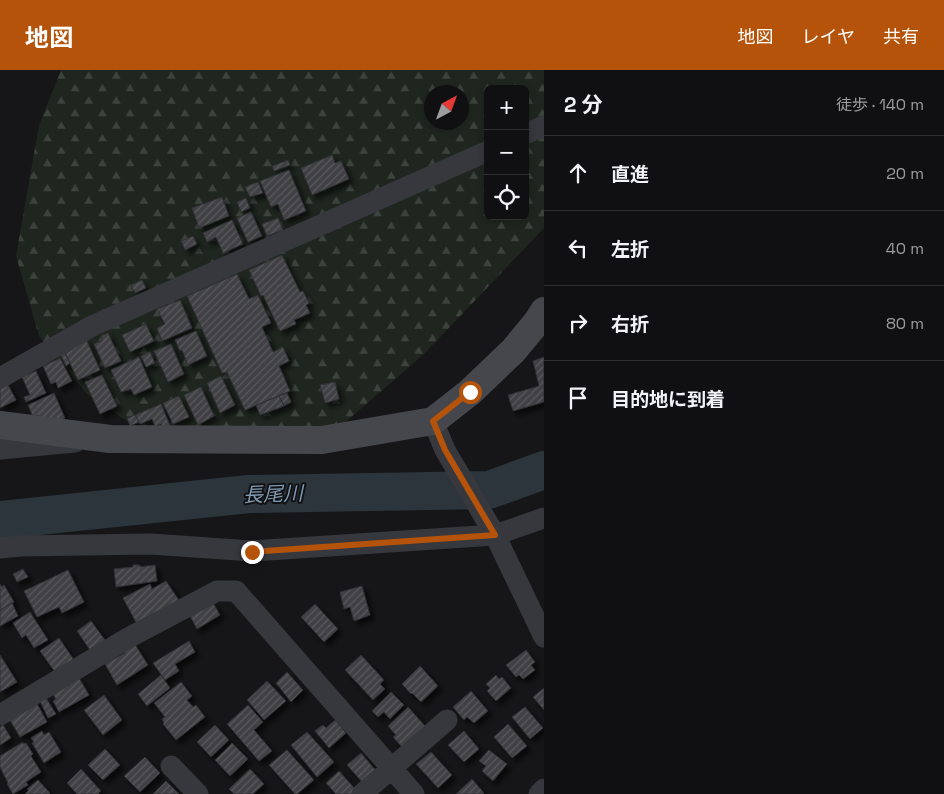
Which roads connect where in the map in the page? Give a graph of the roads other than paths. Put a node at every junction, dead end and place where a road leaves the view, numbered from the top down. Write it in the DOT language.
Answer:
graph roads {
  1 [pos="544,126"];
  2 [pos="529,132"];
  3 [pos="484,153"];
  4 [pos="544,311"];
  5 [pos="0,378"];
  6 [pos="433,421"];
  7 [pos="0,425"];
  8 [pos="110,439"];
  9 [pos="0,449"];
  10 [pos="544,518"];
  11 [pos="490,527"];
  12 [pos="0,548"];
  13 [pos="544,637"];
  14 [pos="0,715"];
  15 [pos="447,720"];
  16 [pos="171,766"];
  17 [pos="391,768"];
  18 [pos="544,790"];
  19 [pos="198,794"];
  20 [pos="362,794"];
  21 [pos="414,794"];
  22 [pos="539,794"];
  1 -- 2 [label="street"];
  3 -- 5 [label="street"];
  4 -- 6 [label="street"];
  6 -- 8 [label="street"];
  6 -- 11 [label="street"];
  7 -- 8 [label="street"];
  8 -- 9 [label="street"];
  10 -- 11 [label="street"];
  11 -- 12 [label="street"];
  11 -- 13 [label="street"];
  14 -- 17 [label="street"];
  15 -- 17 [label="street"];
  16 -- 19 [label="street"];
  17 -- 20 [label="street"];
  17 -- 21 [label="street"];
  18 -- 22 [label="street"];
}
